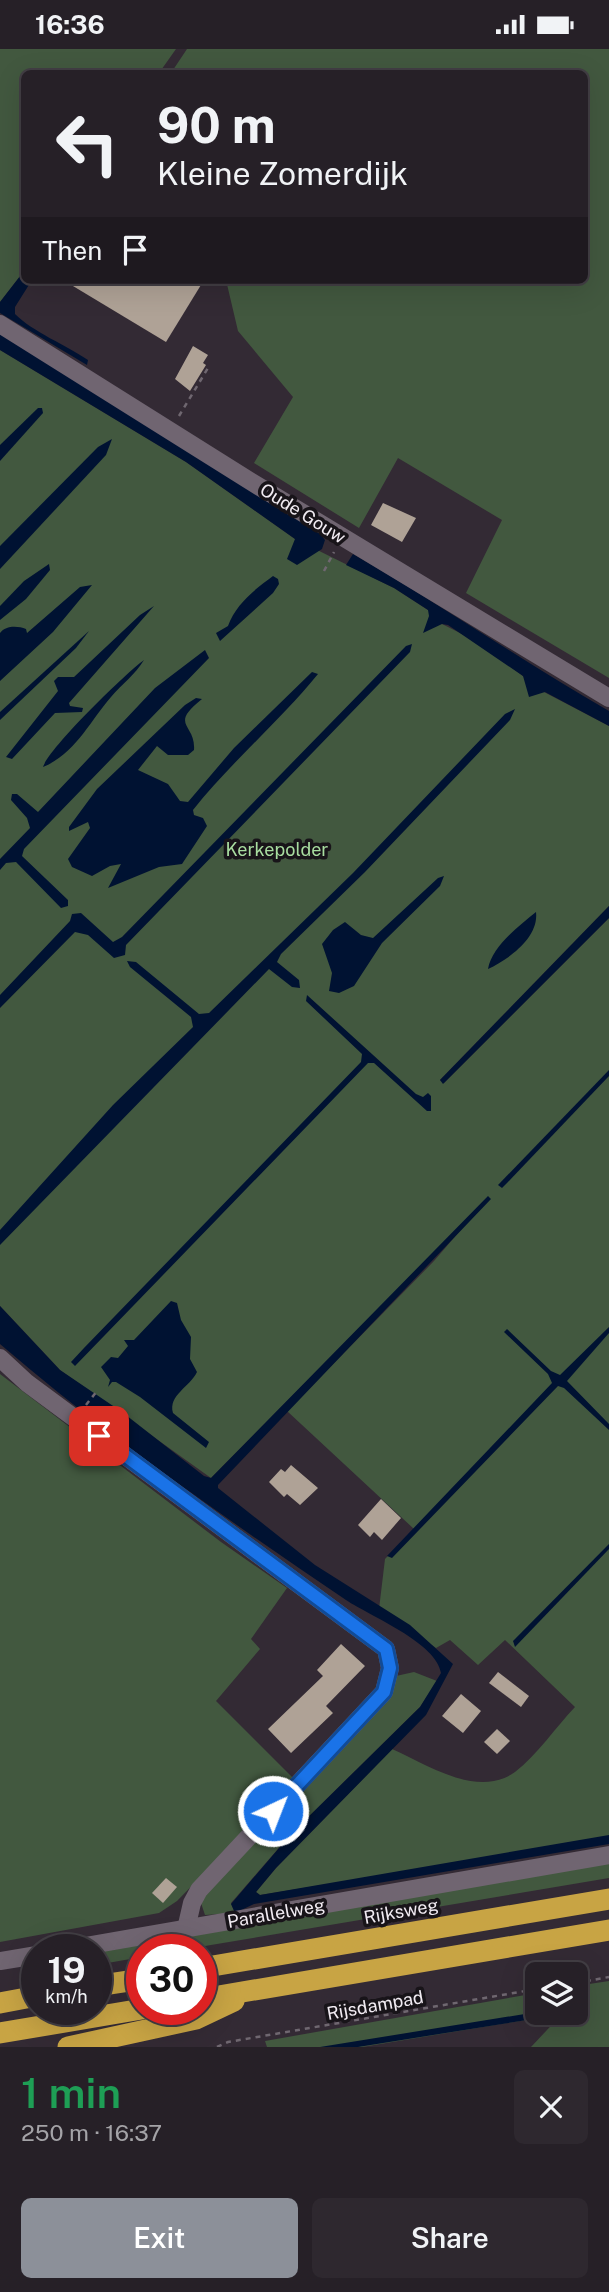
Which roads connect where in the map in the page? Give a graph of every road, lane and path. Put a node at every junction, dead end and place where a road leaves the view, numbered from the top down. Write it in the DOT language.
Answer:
graph roads {
  1 [pos="0,324"];
  2 [pos="208,368"];
  3 [pos="180,413"];
  4 [pos="332,556"];
  5 [pos="324,572"];
  6 [pos="609,698"];
  7 [pos="0,1358"];
  8 [pos="97,1391"];
  9 [pos="81,1413"];
  10 [pos="609,1855"];
  11 [pos="609,1899"];
  12 [pos="186,1929"];
  13 [pos="609,1930"];
  14 [pos="112,1942"];
  15 [pos="21,1958"];
  16 [pos="0,1961"];
  17 [pos="217,1965"];
  18 [pos="609,1977"];
  19 [pos="588,1981"];
  20 [pos="259,1989"];
  21 [pos="525,1991"];
  22 [pos="217,1996"];
  23 [pos="21,1999"];
  24 [pos="0,2003"];
  25 [pos="126,2012"];
  26 [pos="0,2033"];
  27 [pos="68,2047"];
  28 [pos="217,2047"];
  1 -- 6 [label="street, Oude Gouw"];
  2 -- 3 [label="path"];
  4 -- 5 [label="path"];
  7 -- 12 [label="street"];
  8 -- 9 [label="path"];
  10 -- 12 [label="street, Parallelweg"];
  11 -- 17 [label="highway, Rijksweg"];
  12 -- 14 [label="street, Parallelweg"];
  13 -- 20 [label="highway"];
  15 -- 16 [label="street"];
  18 -- 19 [label="path"];
  20 -- 22 [label="highway"];
  20 -- 27 [label="highway"];
  21 -- 28 [label="path, Rijsdampad"];
  23 -- 24 [label="highway"];
  25 -- 26 [label="highway"];
}
